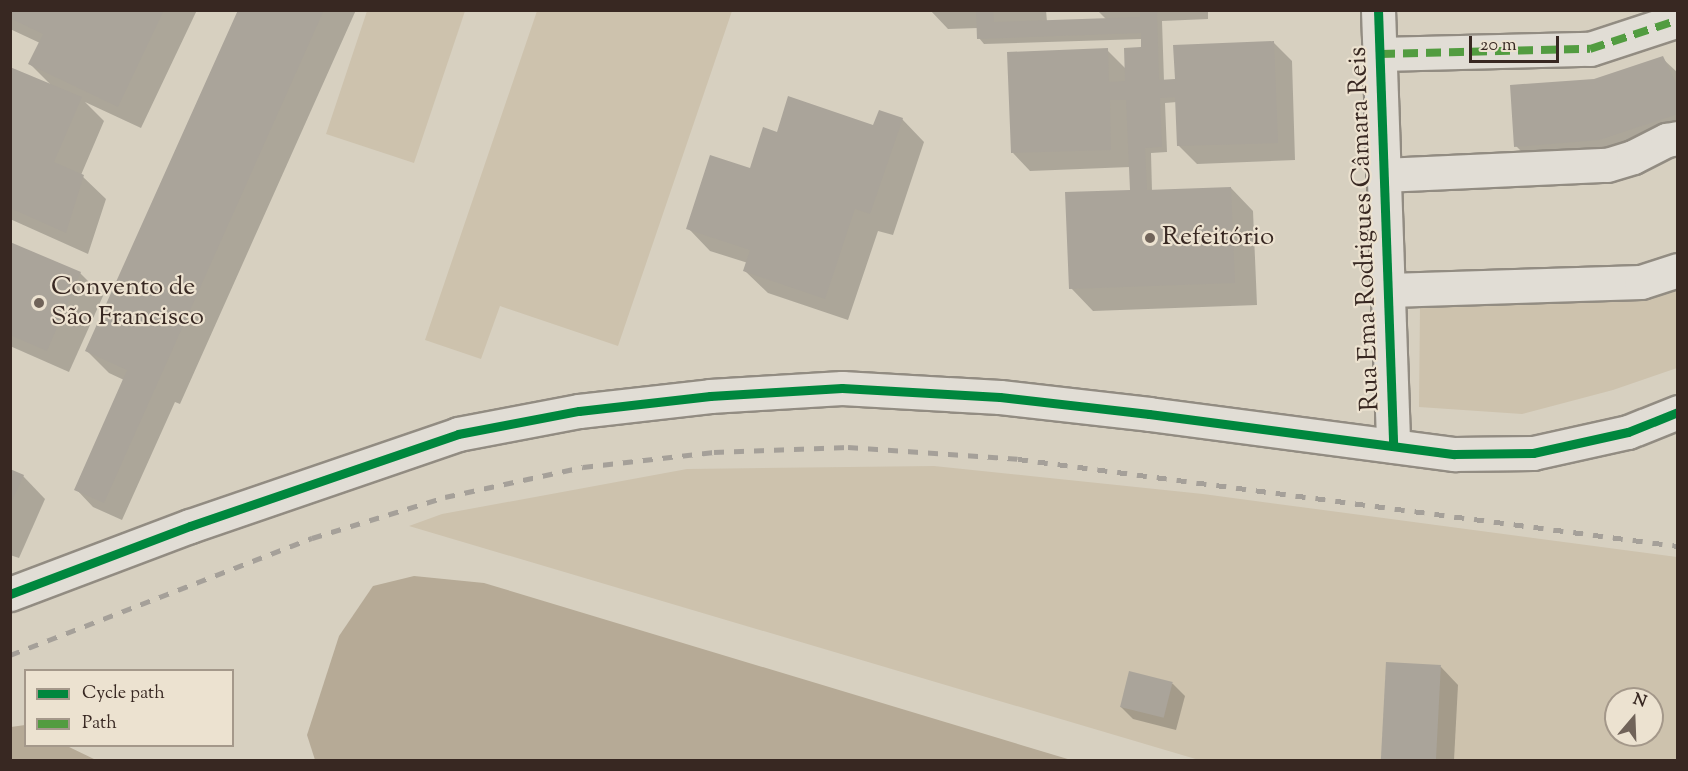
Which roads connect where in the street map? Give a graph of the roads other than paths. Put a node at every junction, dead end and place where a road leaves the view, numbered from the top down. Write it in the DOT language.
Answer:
graph roads {
  1 [pos="1378,10"];
  2 [pos="1677,20"];
  3 [pos="1380,54"];
  4 [pos="1677,138"];
  5 [pos="1383,175"];
  6 [pos="1677,270"];
  7 [pos="1389,290"];
  8 [pos="1677,412"];
  9 [pos="1393,446"];
  10 [pos="10,594"];
  1 -- 3 [label="street, Rua Ema Rodrigues Câmara Reis"];
  2 -- 3 [label="street"];
  3 -- 5 [label="street, Rua Ema Rodrigues Câmara Reis"];
  4 -- 5 [label="street"];
  5 -- 7 [label="street, Rua Ema Rodrigues Câmara Reis"];
  6 -- 7 [label="street"];
  7 -- 9 [label="street, Rua Ema Rodrigues Câmara Reis"];
  8 -- 9 [label="street"];
  9 -- 10 [label="street"];
}
